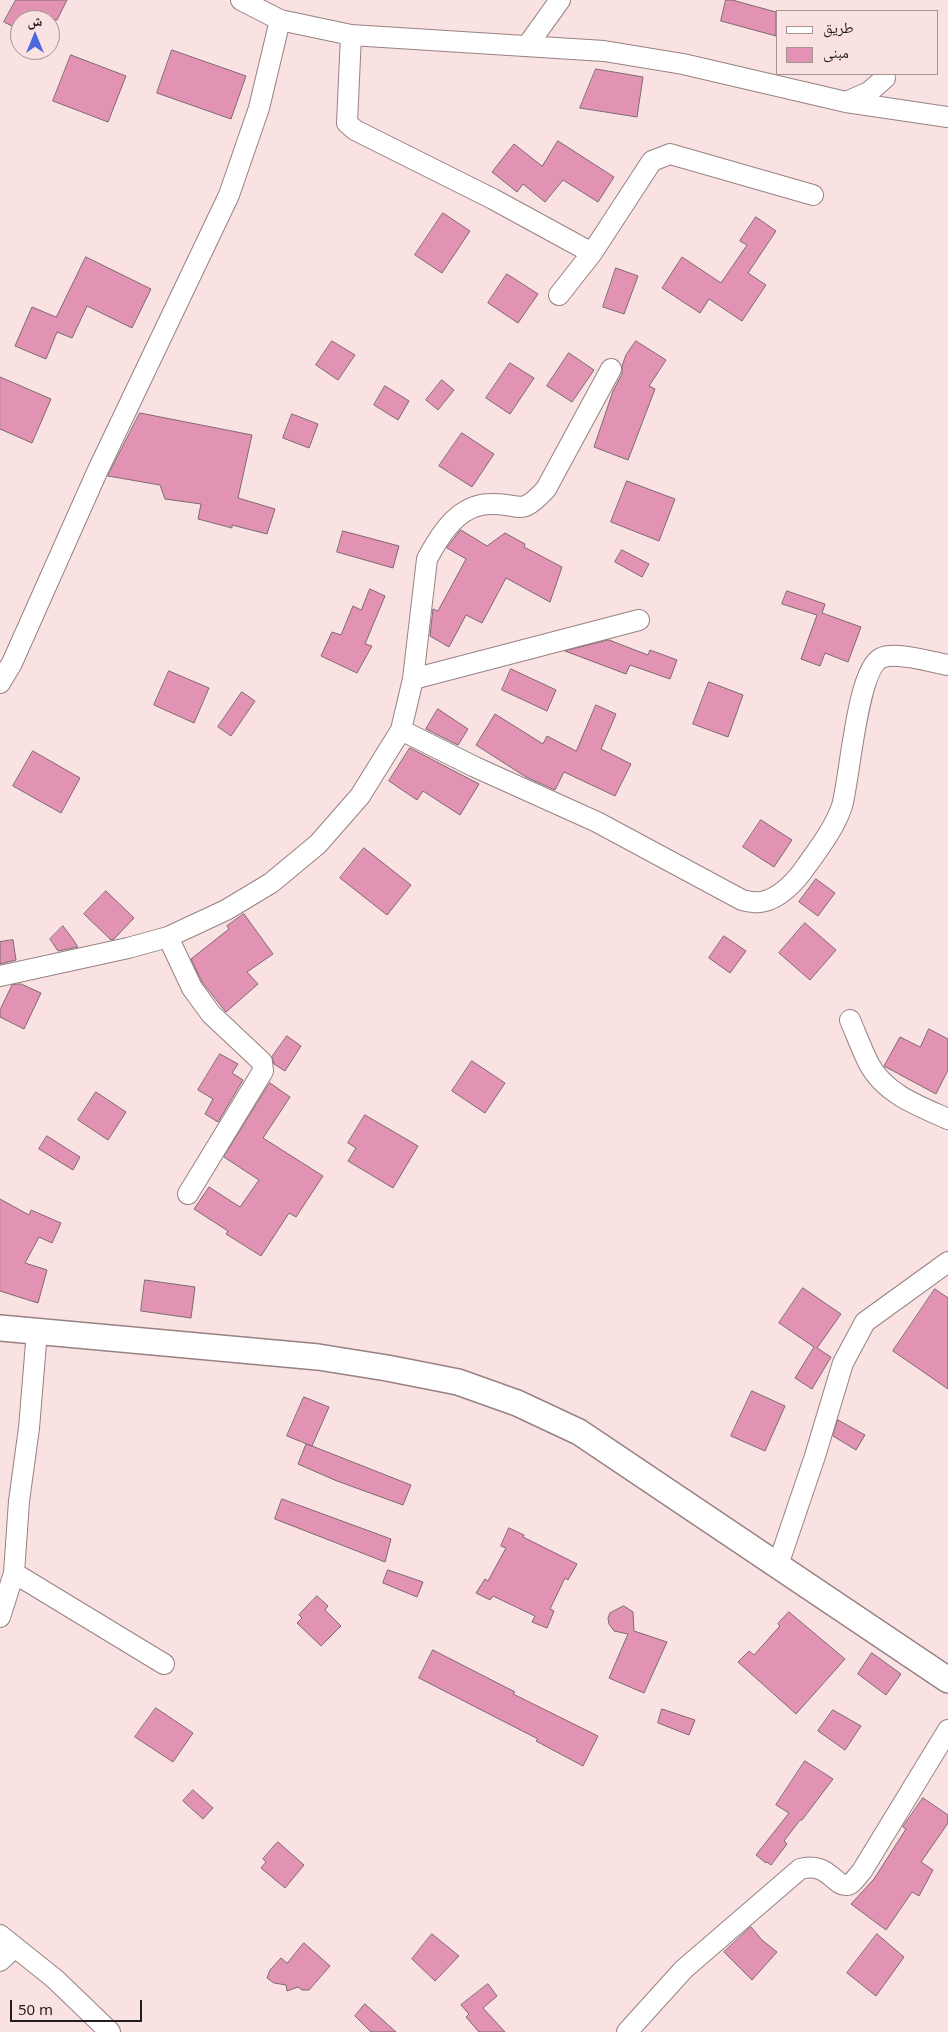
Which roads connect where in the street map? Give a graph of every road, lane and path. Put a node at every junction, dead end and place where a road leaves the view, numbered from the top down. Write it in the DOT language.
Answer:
graph roads {
  1 [pos="241,0"];
  2 [pos="560,0"];
  3 [pos="280,20"];
  4 [pos="351,35"];
  5 [pos="527,46"];
  6 [pos="885,78"];
  7 [pos="846,102"];
  8 [pos="948,118"];
  9 [pos="814,195"];
  10 [pos="592,254"];
  11 [pos="559,295"];
  12 [pos="611,369"];
  13 [pos="639,620"];
  14 [pos="948,665"];
  15 [pos="413,679"];
  16 [pos="0,683"];
  17 [pos="401,730"];
  18 [pos="168,936"];
  19 [pos="0,976"];
  20 [pos="850,1020"];
  21 [pos="948,1119"];
  22 [pos="188,1194"];
  23 [pos="945,1268"];
  24 [pos="0,1328"];
  25 [pos="36,1331"];
  26 [pos="778,1565"];
  27 [pos="14,1573"];
  28 [pos="0,1616"];
  29 [pos="164,1664"];
  30 [pos="948,1680"];
  31 [pos="945,1743"];
  32 [pos="5,1948"];
  33 [pos="110,2032"];
  34 [pos="627,2032"];
  1 -- 3 [label="street"];
  2 -- 5 [label="street"];
  3 -- 4 [label="street"];
  3 -- 16 [label="street"];
  4 -- 5 [label="street"];
  4 -- 10 [label="street"];
  5 -- 7 [label="street"];
  6 -- 7 [label="street"];
  7 -- 8 [label="street"];
  9 -- 10 [label="street"];
  10 -- 11 [label="street"];
  12 -- 15 [label="street"];
  13 -- 15 [label="street"];
  14 -- 17 [label="street"];
  15 -- 17 [label="street"];
  17 -- 18 [label="street"];
  18 -- 19 [label="street"];
  18 -- 22 [label="street"];
  20 -- 21 [label="street"];
  23 -- 26 [label="street"];
  24 -- 25 [label="street"];
  25 -- 26 [label="street"];
  25 -- 27 [label="street"];
  26 -- 30 [label="street"];
  27 -- 28 [label="street"];
  27 -- 29 [label="street"];
  31 -- 34 [label="street"];
  32 -- 33 [label="street"];
}
